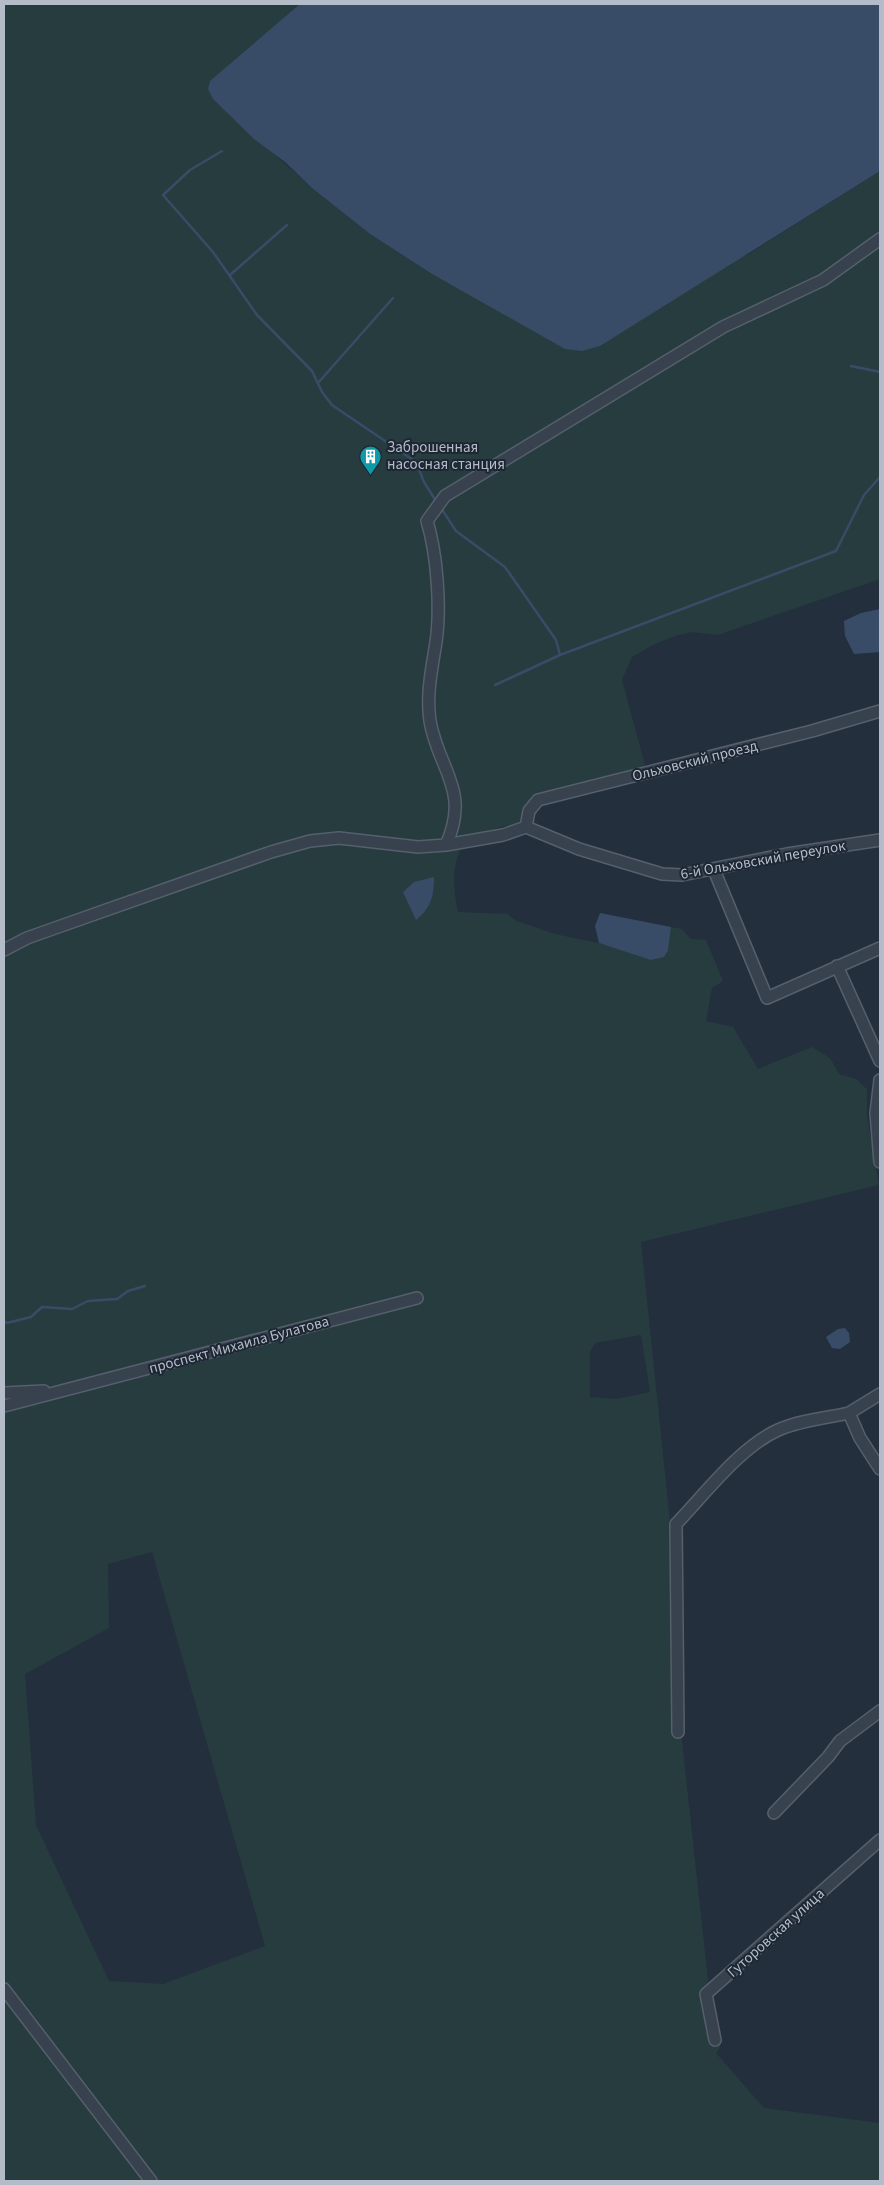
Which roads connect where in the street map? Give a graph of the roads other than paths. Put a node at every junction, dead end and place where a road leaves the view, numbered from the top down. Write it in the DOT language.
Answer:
graph roads {
  1 [pos="880,239"];
  2 [pos="880,711"];
  3 [pos="526,827"];
  4 [pos="880,840"];
  5 [pos="446,844"];
  6 [pos="714,870"];
  7 [pos="880,948"];
  8 [pos="4,950"];
  9 [pos="837,966"];
  10 [pos="880,1061"];
  11 [pos="880,1080"];
  12 [pos="880,1162"];
  13 [pos="417,1298"];
  14 [pos="61,1391"];
  15 [pos="4,1394"];
  16 [pos="880,1394"];
  17 [pos="4,1406"];
  18 [pos="850,1413"];
  19 [pos="880,1469"];
  20 [pos="880,1711"];
  21 [pos="678,1732"];
  22 [pos="774,1813"];
  23 [pos="880,1840"];
  24 [pos="4,1989"];
  25 [pos="715,2040"];
  26 [pos="151,2181"];
  1 -- 5 [label="street"];
  2 -- 3 [label="street, Ольховский проезд"];
  3 -- 5 [label="street"];
  3 -- 6 [label="street, 6-й Ольховский переулок"];
  4 -- 6 [label="street, 6-й Ольховский переулок"];
  5 -- 8 [label="street"];
  6 -- 9 [label="street"];
  7 -- 9 [label="street"];
  9 -- 10 [label="street"];
  11 -- 12 [label="street"];
  13 -- 14 [label="street, проспект Михаила Булатова"];
  14 -- 15 [label="street, проспект Михаила Булатова"];
  14 -- 17 [label="street, проспект Михаила Булатова"];
  16 -- 18 [label="street"];
  18 -- 19 [label="street"];
  18 -- 21 [label="street"];
  20 -- 22 [label="street"];
  23 -- 25 [label="street, Гуторовская улица"];
  24 -- 26 [label="street"];
}
